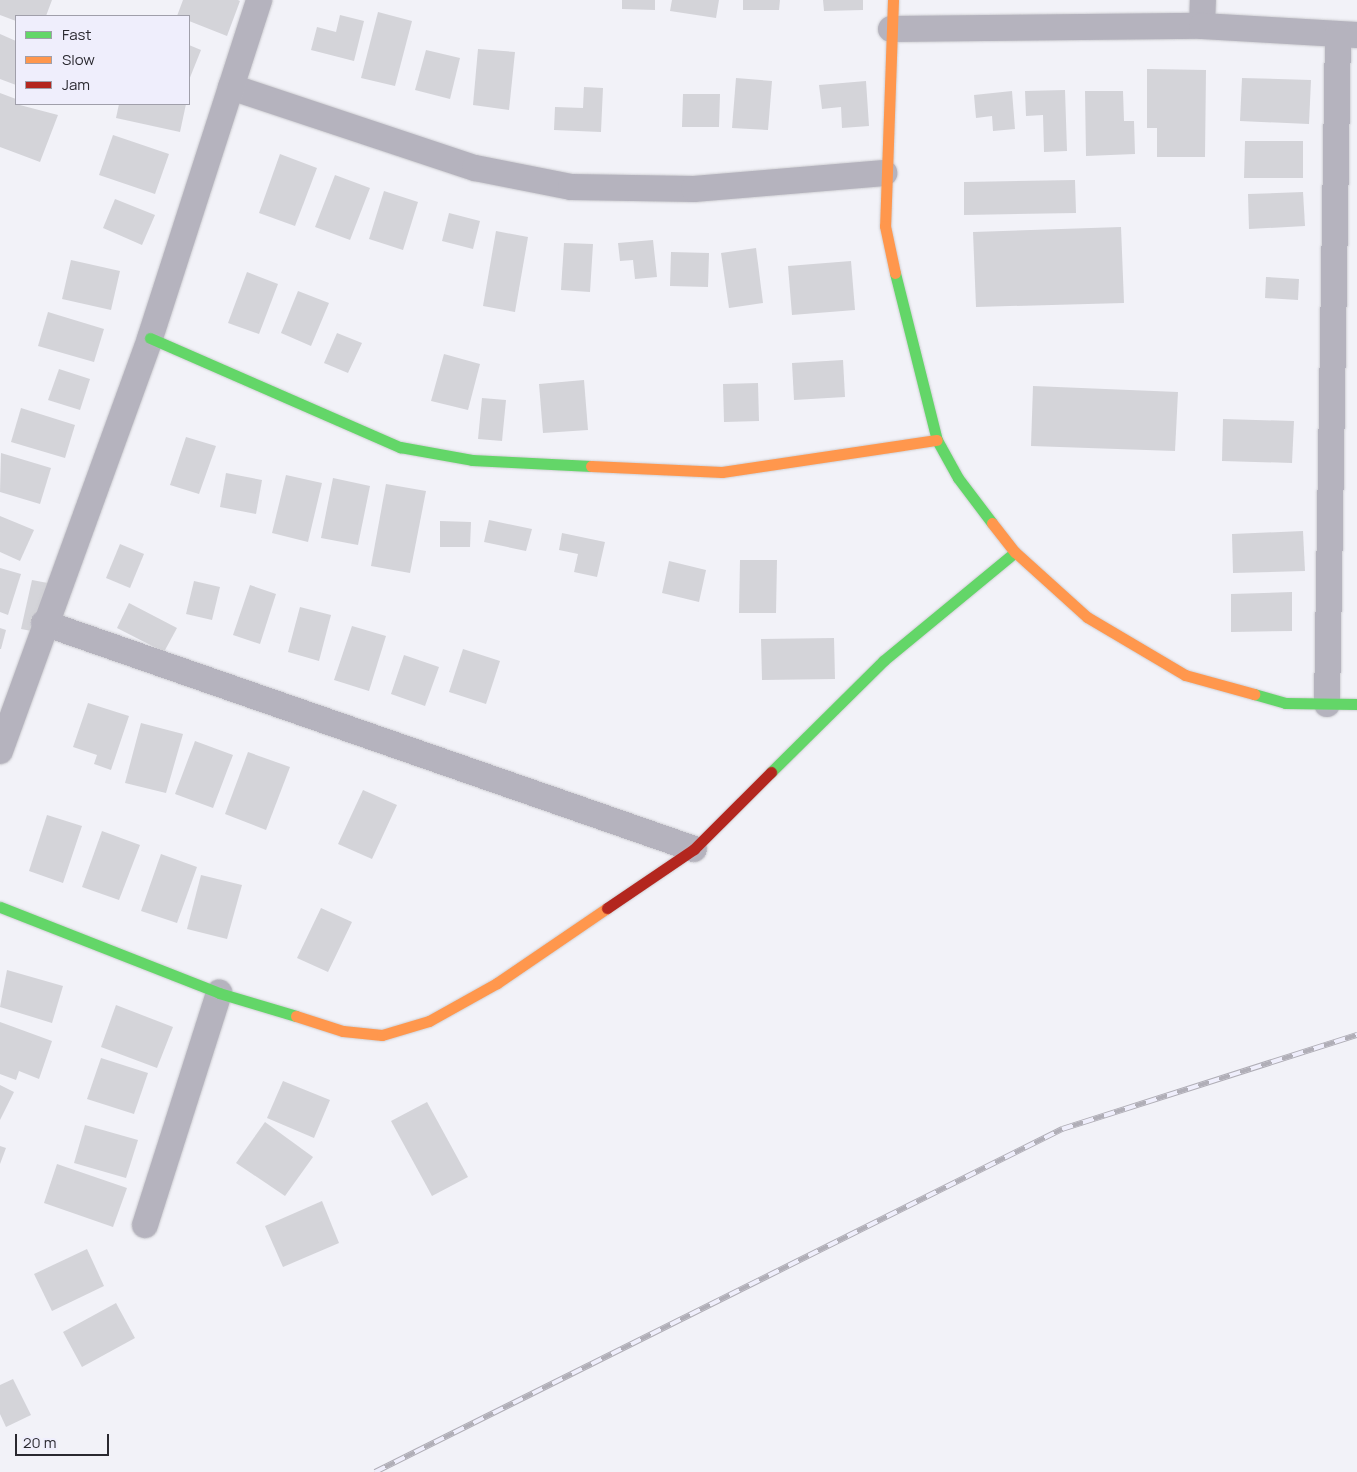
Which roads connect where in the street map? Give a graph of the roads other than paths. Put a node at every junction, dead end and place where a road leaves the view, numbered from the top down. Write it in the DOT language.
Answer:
graph roads {
  1 [pos="259,0"];
  2 [pos="893,0"];
  3 [pos="1203,0"];
  4 [pos="1202,26"];
  5 [pos="891,29"];
  6 [pos="1347,35"];
  7 [pos="231,87"];
  8 [pos="884,173"];
  9 [pos="150,338"];
  10 [pos="937,440"];
  11 [pos="1015,552"];
  12 [pos="44,623"];
  13 [pos="1328,704"];
  14 [pos="1357,704"];
  15 [pos="0,751"];
  16 [pos="694,849"];
  17 [pos="0,907"];
  18 [pos="219,993"];
  19 [pos="145,1225"];
  1 -- 7 [label="street"];
  2 -- 5 [label="street"];
  3 -- 4 [label="street"];
  4 -- 5 [label="street"];
  4 -- 6 [label="street"];
  5 -- 8 [label="street"];
  6 -- 13 [label="street"];
  7 -- 8 [label="street"];
  7 -- 9 [label="street"];
  8 -- 10 [label="street"];
  9 -- 10 [label="street"];
  9 -- 12 [label="street"];
  10 -- 11 [label="street"];
  11 -- 13 [label="street"];
  11 -- 16 [label="street"];
  12 -- 15 [label="street"];
  12 -- 16 [label="street"];
  13 -- 14 [label="street"];
  16 -- 18 [label="street"];
  17 -- 18 [label="street"];
  18 -- 19 [label="street"];
}
